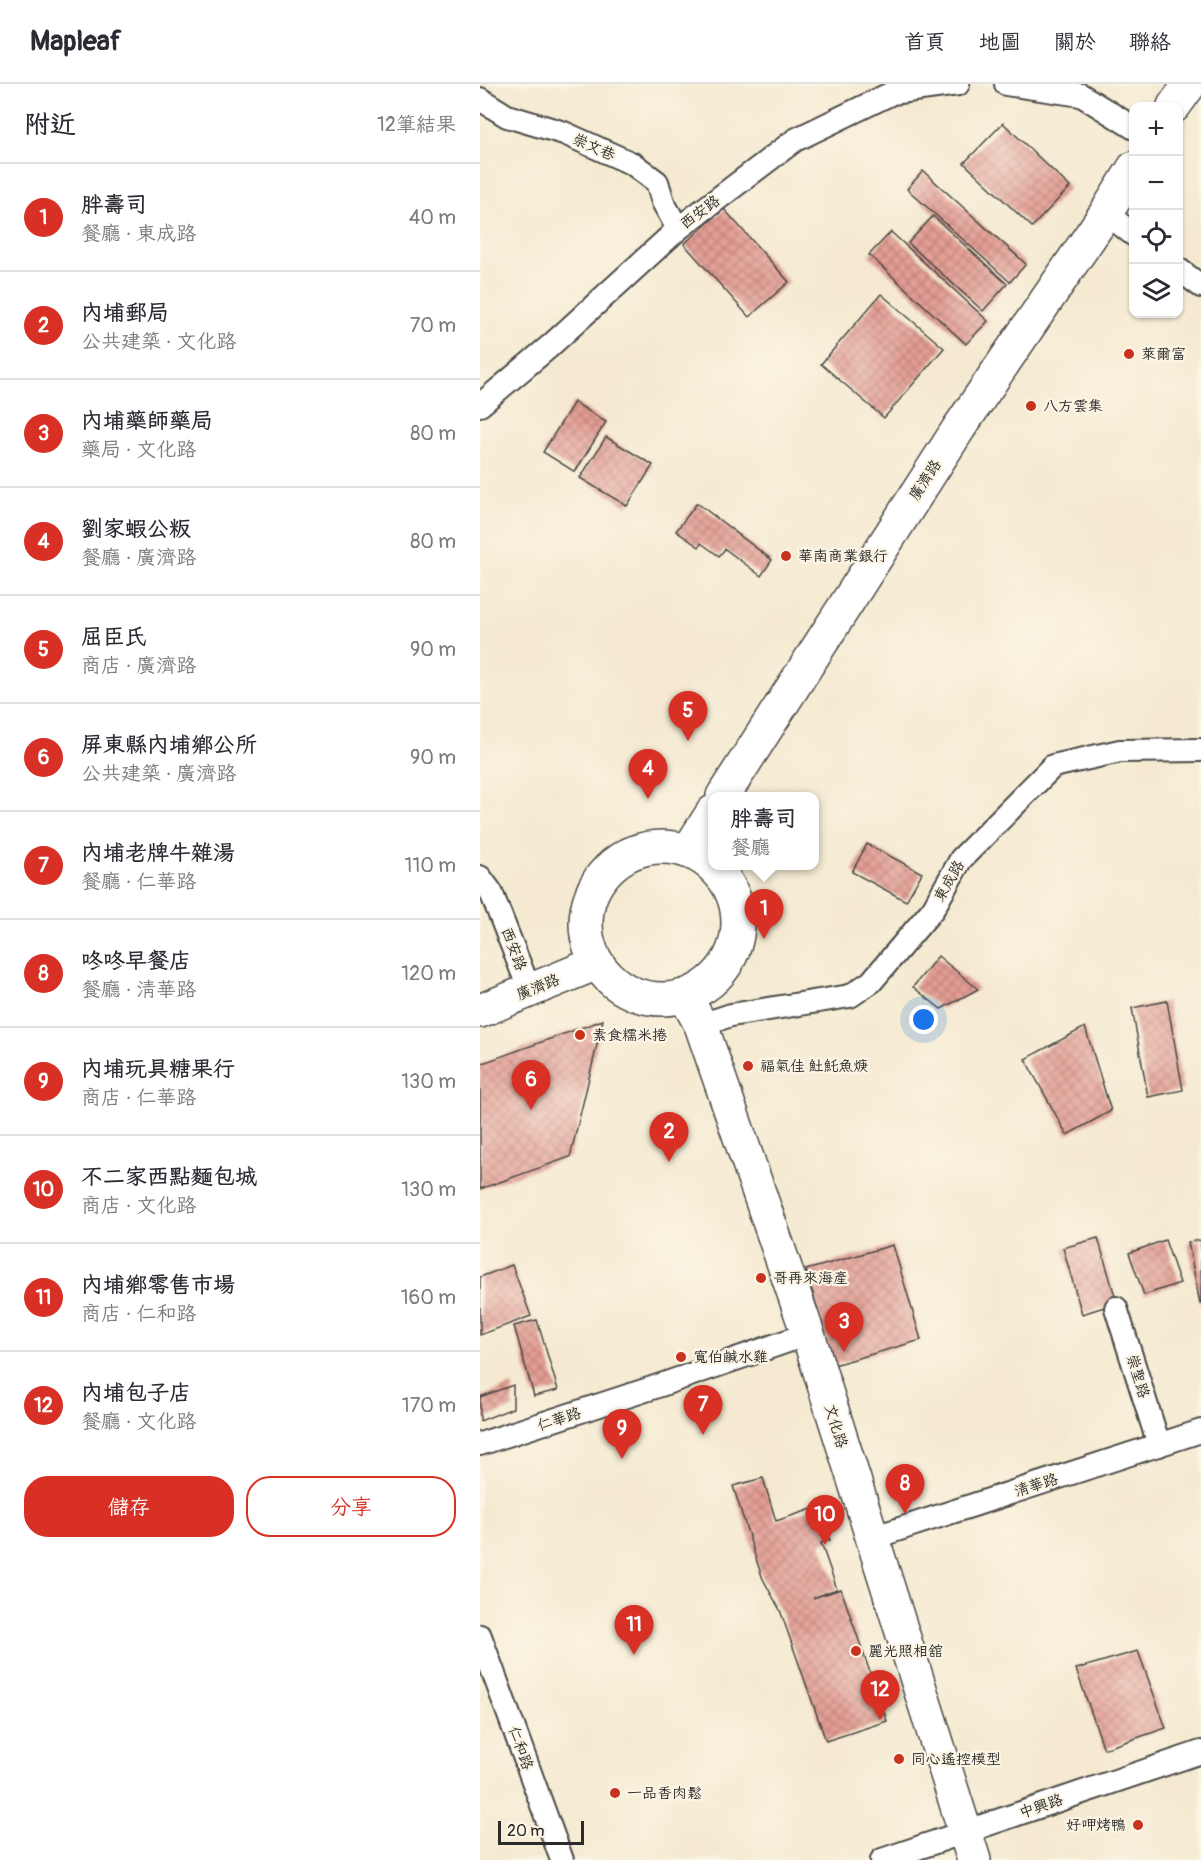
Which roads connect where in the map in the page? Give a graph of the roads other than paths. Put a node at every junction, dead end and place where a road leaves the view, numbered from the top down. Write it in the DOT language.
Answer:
graph roads {
  1 [pos="958,84"];
  2 [pos="1006,84"];
  3 [pos="1190,84"];
  4 [pos="480,99"];
  5 [pos="1177,102"];
  6 [pos="1129,125"];
  7 [pos="1129,176"];
  8 [pos="1106,213"];
  9 [pos="678,229"];
  10 [pos="1129,231"];
  11 [pos="1183,272"];
  12 [pos="1201,286"];
  13 [pos="480,405"];
  14 [pos="1201,750"];
  15 [pos="726,792"];
  16 [pos="708,820"];
  17 [pos="688,851"];
  18 [pos="708,862"];
  19 [pos="716,870"];
  20 [pos="480,877"];
  21 [pos="597,963"];
  22 [pos="530,991"];
  23 [pos="685,996"];
  24 [pos="480,1011"];
  25 [pos="701,1025"];
  26 [pos="1116,1308"];
  27 [pos="807,1334"];
  28 [pos="1201,1431"];
  29 [pos="480,1444"];
  30 [pos="1159,1445"];
  31 [pos="872,1538"];
  32 [pos="480,1636"];
  33 [pos="1201,1752"];
  34 [pos="970,1846"];
  35 [pos="562,1860"];
  36 [pos="882,1860"];
  1 -- 9 [label="street, 西安路"];
  2 -- 6 [label="street"];
  3 -- 5 [label="main road"];
  4 -- 9 [label="street, 崇文巷"];
  7 -- 8 [label="main road, 廣濟路"];
  8 -- 10 [label="street"];
  8 -- 15 [label="main road, 廣濟路"];
  9 -- 13 [label="street, 西安路"];
  11 -- 12 [label="street"];
  14 -- 25 [label="street, 東成路"];
  16 -- 17 [label="main road"];
  17 -- 18 [label="main road"];
  17 -- 21 [label="main road"];
  19 -- 23 [label="main road"];
  20 -- 22 [label="street, 西安路"];
  21 -- 22 [label="main road, 廣濟路"];
  21 -- 23 [label="main road"];
  22 -- 24 [label="main road, 廣濟路"];
  23 -- 25 [label="main road, 文化路"];
  25 -- 27 [label="main road, 文化路"];
  26 -- 30 [label="street, 崇聖路"];
  27 -- 29 [label="street, 仁華路"];
  27 -- 31 [label="main road, 文化路"];
  28 -- 30 [label="street, 清華路"];
  30 -- 31 [label="street, 清華路"];
  31 -- 34 [label="main road, 文化路"];
  32 -- 35 [label="street, 仁和路"];
  33 -- 34 [label="street, 中興路"];
  34 -- 36 [label="street, 中興路"];
}
